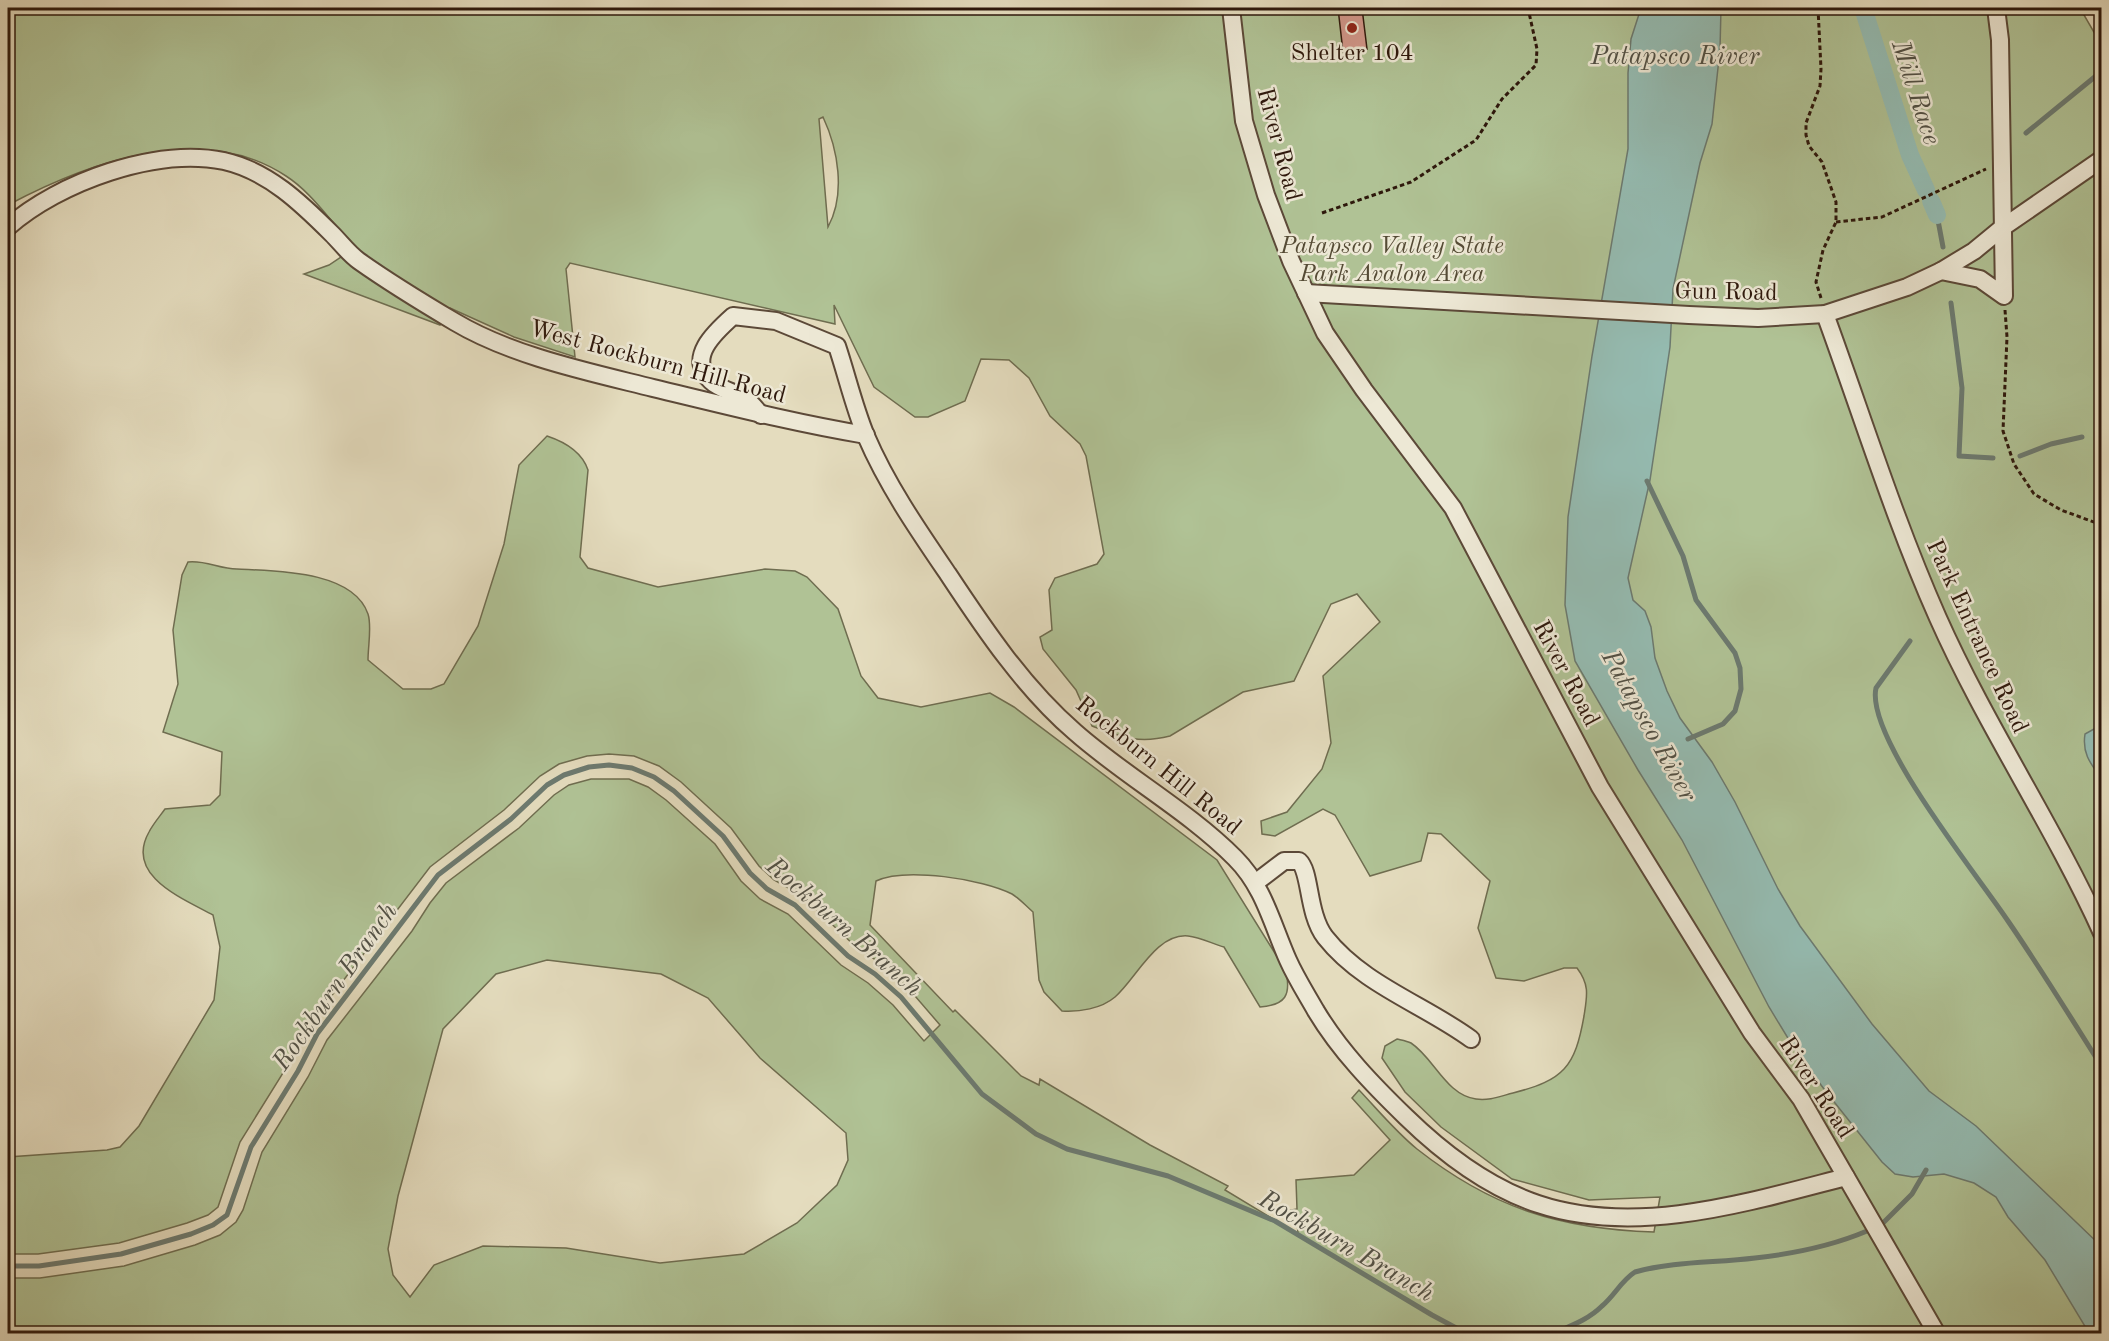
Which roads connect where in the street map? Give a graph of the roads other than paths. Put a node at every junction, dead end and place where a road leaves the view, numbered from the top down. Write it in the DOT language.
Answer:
graph roads {
  1 [pos="1231,8"];
  2 [pos="1996,8"];
  3 [pos="2102,159"];
  4 [pos="8,226"];
  5 [pos="2002,228"];
  6 [pos="1941,271"];
  7 [pos="1306,292"];
  8 [pos="1825,314"];
  9 [pos="761,415"];
  10 [pos="866,435"];
  11 [pos="1255,883"];
  12 [pos="2102,933"];
  13 [pos="1471,1039"];
  14 [pos="1846,1177"];
  15 [pos="1937,1334"];
  1 -- 7 [label="street, River Road"];
  2 -- 5 [label="street"];
  3 -- 5 [label="street, Gun Road"];
  4 -- 9 [label="street, West Rockburn Hill Road"];
  5 -- 6 [label="street, Gun Road"];
  5 -- 6 [label="street"];
  6 -- 8 [label="street, Gun Road"];
  7 -- 8 [label="street, Gun Road"];
  7 -- 14 [label="street, River Road"];
  8 -- 12 [label="street, Park Entrance Road"];
  9 -- 10 [label="street, West Rockburn Hill Road"];
  9 -- 10 [label="street, Rockburn Hill Road"];
  10 -- 11 [label="street, Rockburn Hill Road"];
  11 -- 13 [label="street"];
  11 -- 14 [label="street, Rockburn Hill Road"];
  14 -- 15 [label="street, River Road"];
}
